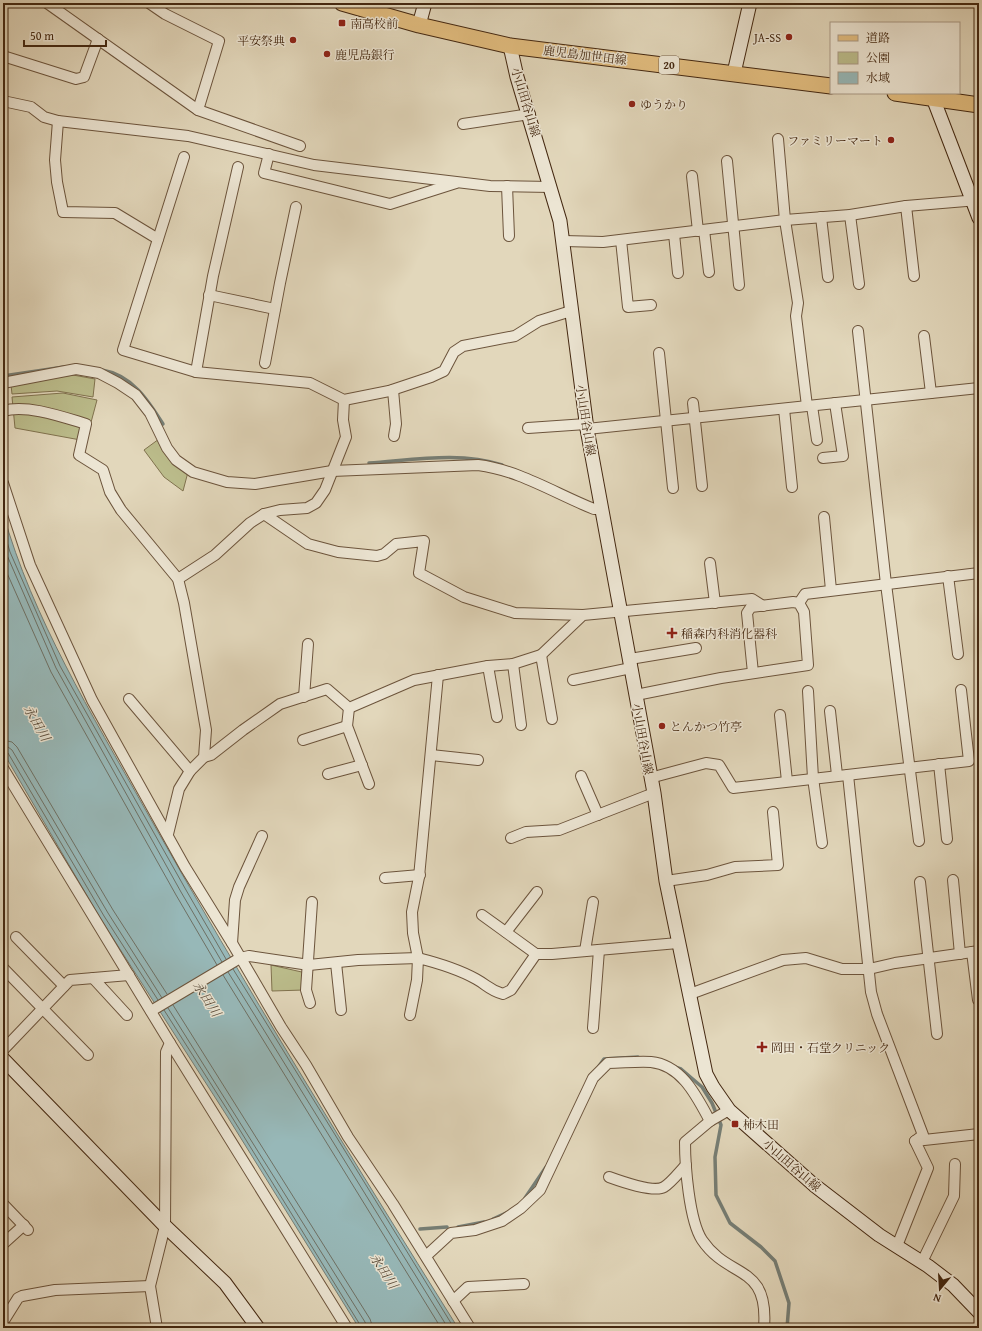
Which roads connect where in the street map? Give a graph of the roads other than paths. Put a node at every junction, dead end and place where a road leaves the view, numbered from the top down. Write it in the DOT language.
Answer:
graph roads {
  1 [pos="47,3"];
  2 [pos="149,3"];
  3 [pos="342,3"];
  4 [pos="425,3"];
  5 [pos="750,3"];
  6 [pos="419,25"];
  7 [pos="98,39"];
  8 [pos="510,46"];
  9 [pos="3,56"];
  10 [pos="734,73"];
  11 [pos="830,86"];
  12 [pos="903,94"];
  13 [pos="933,98"];
  14 [pos="3,101"];
  15 [pos="979,105"];
  16 [pos="198,110"];
  17 [pos="530,114"];
  18 [pos="58,121"];
  19 [pos="463,124"];
  20 [pos="778,139"];
  21 [pos="300,146"];
  22 [pos="270,154"];
  23 [pos="184,157"];
  24 [pos="727,161"];
  25 [pos="238,167"];
  26 [pos="692,176"];
  27 [pos="460,182"];
  28 [pos="507,186"];
  29 [pos="551,187"];
  30 [pos="976,200"];
  31 [pos="906,206"];
  32 [pos="296,207"];
  33 [pos="850,215"];
  34 [pos="821,217"];
  35 [pos="979,218"];
  36 [pos="785,220"];
  37 [pos="733,227"];
  38 [pos="701,231"];
  39 [pos="674,234"];
  40 [pos="510,236"];
  41 [pos="158,239"];
  42 [pos="621,240"];
  43 [pos="564,241"];
  44 [pos="709,272"];
  45 [pos="678,273"];
  46 [pos="914,276"];
  47 [pos="828,277"];
  48 [pos="859,284"];
  49 [pos="739,285"];
  50 [pos="209,295"];
  51 [pos="651,305"];
  52 [pos="275,309"];
  53 [pos="571,311"];
  54 [pos="861,331"];
  55 [pos="924,336"];
  56 [pos="659,353"];
  57 [pos="265,363"];
  58 [pos="196,372"];
  59 [pos="3,383"];
  60 [pos="979,388"];
  61 [pos="393,390"];
  62 [pos="931,393"];
  63 [pos="344,400"];
  64 [pos="868,400"];
  65 [pos="693,403"];
  66 [pos="835,403"];
  67 [pos="809,406"];
  68 [pos="784,409"];
  69 [pos="3,411"];
  70 [pos="694,418"];
  71 [pos="666,421"];
  72 [pos="587,426"];
  73 [pos="528,428"];
  74 [pos="394,436"];
  75 [pos="817,440"];
  76 [pos="823,458"];
  77 [pos="332,471"];
  78 [pos="3,483"];
  79 [pos="702,486"];
  80 [pos="792,486"];
  81 [pos="673,488"];
  82 [pos="601,509"];
  83 [pos="264,514"];
  84 [pos="824,517"];
  85 [pos="710,563"];
  86 [pos="979,573"];
  87 [pos="948,576"];
  88 [pos="178,579"];
  89 [pos="886,584"];
  90 [pos="831,590"];
  91 [pos="716,603"];
  92 [pos="799,603"];
  93 [pos="763,606"];
  94 [pos="621,610"];
  95 [pos="583,615"];
  96 [pos="308,644"];
  97 [pos="696,648"];
  98 [pos="958,654"];
  99 [pos="541,655"];
  100 [pos="513,664"];
  101 [pos="630,664"];
  102 [pos="488,666"];
  103 [pos="753,673"];
  104 [pos="438,676"];
  105 [pos="573,680"];
  106 [pos="961,690"];
  107 [pos="808,691"];
  108 [pos="636,695"];
  109 [pos="304,697"];
  110 [pos="129,699"];
  111 [pos="350,708"];
  112 [pos="830,711"];
  113 [pos="780,715"];
  114 [pos="497,717"];
  115 [pos="552,719"];
  116 [pos="521,725"];
  117 [pos="347,726"];
  118 [pos="303,740"];
  119 [pos="431,755"];
  120 [pos="204,757"];
  121 [pos="478,760"];
  122 [pos="939,764"];
  123 [pos="362,765"];
  124 [pos="911,767"];
  125 [pos="3,768"];
  126 [pos="190,771"];
  127 [pos="328,774"];
  128 [pos="838,775"];
  129 [pos="848,775"];
  130 [pos="581,776"];
  131 [pos="650,778"];
  132 [pos="814,778"];
  133 [pos="11,782"];
  134 [pos="787,782"];
  135 [pos="369,784"];
  136 [pos="3,789"];
  137 [pos="654,793"];
  138 [pos="773,812"];
  139 [pos="598,815"];
  140 [pos="168,834"];
  141 [pos="262,836"];
  142 [pos="511,838"];
  143 [pos="947,839"];
  144 [pos="919,841"];
  145 [pos="822,843"];
  146 [pos="420,875"];
  147 [pos="386,878"];
  148 [pos="953,880"];
  149 [pos="666,881"];
  150 [pos="920,882"];
  151 [pos="537,892"];
  152 [pos="312,902"];
  153 [pos="593,902"];
  154 [pos="482,914"];
  155 [pos="506,932"];
  156 [pos="16,938"];
  157 [pos="232,943"];
  158 [pos="678,943"];
  159 [pos="599,950"];
  160 [pos="585,951"];
  161 [pos="976,951"];
  162 [pos="536,954"];
  163 [pos="960,954"];
  164 [pos="418,958"];
  165 [pos="928,958"];
  166 [pos="239,959"];
  167 [pos="336,963"];
  168 [pos="309,965"];
  169 [pos="3,968"];
  170 [pos="869,969"];
  171 [pos="129,975"];
  172 [pos="93,978"];
  173 [pos="64,986"];
  174 [pos="690,994"];
  175 [pos="978,1000"];
  176 [pos="310,1003"];
  177 [pos="43,1009"];
  178 [pos="152,1010"];
  179 [pos="341,1010"];
  180 [pos="127,1015"];
  181 [pos="410,1015"];
  182 [pos="593,1028"];
  183 [pos="937,1034"];
  184 [pos="170,1043"];
  185 [pos="3,1050"];
  186 [pos="88,1054"];
  187 [pos="3,1059"];
  188 [pos="727,1112"];
  189 [pos="711,1120"];
  190 [pos="979,1134"];
  191 [pos="915,1141"];
  192 [pos="686,1164"];
  193 [pos="955,1164"];
  194 [pos="609,1177"];
  195 [pos="3,1204"];
  196 [pos="165,1226"];
  197 [pos="3,1244"];
  198 [pos="897,1246"];
  199 [pos="426,1256"];
  200 [pos="922,1262"];
  201 [pos="524,1284"];
  202 [pos="150,1286"];
  203 [pos="453,1301"];
  204 [pos="979,1312"];
  205 [pos="3,1322"];
  206 [pos="157,1328"];
  207 [pos="258,1328"];
  208 [pos="347,1328"];
  209 [pos="470,1328"];
  210 [pos="764,1328"];
  1 -- 7 [label="street"];
  2 -- 16 [label="street"];
  3 -- 6 [label="main road, 鹿児島加世田線 / 20"];
  4 -- 6 [label="main road"];
  5 -- 10 [label="main road"];
  6 -- 8 [label="main road, 鹿児島加世田線 / 20"];
  7 -- 9 [label="street"];
  7 -- 16 [label="street"];
  8 -- 10 [label="main road, 鹿児島加世田線 / 20"];
  8 -- 17 [label="main road, 小山田谷山線"];
  10 -- 11 [label="main road, 鹿児島加世田線 / 20"];
  12 -- 13 [label="main road"];
  13 -- 15 [label="main road"];
  13 -- 30 [label="main road"];
  14 -- 18 [label="street"];
  16 -- 21 [label="street"];
  17 -- 19 [label="street"];
  17 -- 29 [label="main road, 小山田谷山線"];
  18 -- 22 [label="street"];
  18 -- 41 [label="street"];
  20 -- 36 [label="street"];
  22 -- 27 [label="street"];
  22 -- 27 [label="street"];
  23 -- 41 [label="street"];
  24 -- 37 [label="street"];
  25 -- 50 [label="street"];
  26 -- 38 [label="street"];
  27 -- 28 [label="street"];
  28 -- 29 [label="street"];
  28 -- 40 [label="street"];
  29 -- 43 [label="main road, 小山田谷山線"];
  30 -- 31 [label="street"];
  30 -- 35 [label="main road"];
  31 -- 33 [label="street"];
  31 -- 46 [label="street"];
  32 -- 52 [label="street"];
  33 -- 34 [label="street"];
  33 -- 48 [label="street"];
  34 -- 36 [label="street"];
  34 -- 47 [label="street"];
  36 -- 37 [label="street"];
  36 -- 67 [label="street"];
  37 -- 38 [label="street"];
  37 -- 49 [label="street"];
  38 -- 39 [label="street"];
  38 -- 44 [label="street"];
  39 -- 42 [label="street"];
  39 -- 45 [label="street"];
  41 -- 58 [label="street"];
  42 -- 43 [label="street"];
  42 -- 51 [label="street"];
  43 -- 53 [label="main road, 小山田谷山線"];
  50 -- 52 [label="street"];
  50 -- 58 [label="street"];
  52 -- 57 [label="street"];
  53 -- 61 [label="street"];
  53 -- 72 [label="main road, 小山田谷山線"];
  54 -- 64 [label="street"];
  55 -- 62 [label="street"];
  56 -- 71 [label="street"];
  58 -- 63 [label="street"];
  59 -- 77 [label="street"];
  60 -- 62 [label="street"];
  61 -- 63 [label="street"];
  61 -- 74 [label="street"];
  62 -- 64 [label="street"];
  63 -- 77 [label="street"];
  64 -- 66 [label="street"];
  64 -- 89 [label="street"];
  65 -- 70 [label="street"];
  66 -- 67 [label="street"];
  66 -- 76 [label="street"];
  67 -- 68 [label="street"];
  67 -- 75 [label="street"];
  68 -- 70 [label="street"];
  68 -- 80 [label="street"];
  69 -- 88 [label="street"];
  70 -- 71 [label="street"];
  70 -- 79 [label="street"];
  71 -- 72 [label="street"];
  71 -- 81 [label="street"];
  72 -- 73 [label="street"];
  72 -- 82 [label="main road, 小山田谷山線"];
  77 -- 82 [label="street"];
  77 -- 83 [label="street"];
  78 -- 140 [label="street"];
  82 -- 94 [label="main road, 小山田谷山線"];
  83 -- 88 [label="street"];
  83 -- 95 [label="street"];
  84 -- 90 [label="street"];
  85 -- 91 [label="street"];
  86 -- 87 [label="street"];
  87 -- 89 [label="street"];
  87 -- 98 [label="street"];
  88 -- 120 [label="street"];
  89 -- 90 [label="street"];
  89 -- 124 [label="street"];
  90 -- 92 [label="street"];
  91 -- 93 [label="street"];
  91 -- 94 [label="street"];
  92 -- 93 [label="street"];
  92 -- 103 [label="street"];
  93 -- 103 [label="street"];
  94 -- 95 [label="street"];
  94 -- 101 [label="main road, 小山田谷山線"];
  95 -- 99 [label="street"];
  96 -- 109 [label="street"];
  97 -- 101 [label="street"];
  99 -- 100 [label="street"];
  99 -- 115 [label="street"];
  100 -- 102 [label="street"];
  100 -- 116 [label="street"];
  101 -- 105 [label="street"];
  101 -- 108 [label="main road, 小山田谷山線"];
  102 -- 104 [label="street"];
  102 -- 114 [label="street"];
  103 -- 108 [label="street"];
  104 -- 111 [label="street"];
  104 -- 119 [label="street"];
  106 -- 122 [label="street"];
  107 -- 132 [label="street"];
  108 -- 131 [label="main road, 小山田谷山線"];
  109 -- 111 [label="street"];
  109 -- 120 [label="street"];
  110 -- 126 [label="street"];
  111 -- 117 [label="street"];
  112 -- 128 [label="street"];
  113 -- 134 [label="street"];
  117 -- 118 [label="street"];
  117 -- 123 [label="street"];
  119 -- 121 [label="street"];
  119 -- 146 [label="street"];
  120 -- 126 [label="street"];
  122 -- 124 [label="street"];
  122 -- 143 [label="street"];
  123 -- 127 [label="street"];
  123 -- 135 [label="street"];
  124 -- 129 [label="street"];
  124 -- 144 [label="street"];
  125 -- 133 [label="street"];
  126 -- 140 [label="street"];
  128 -- 129 [label="street"];
  128 -- 132 [label="street"];
  129 -- 170 [label="street"];
  130 -- 139 [label="street"];
  131 -- 134 [label="street"];
  131 -- 137 [label="main road, 小山田谷山線"];
  132 -- 134 [label="street"];
  132 -- 145 [label="street"];
  133 -- 136 [label="street"];
  133 -- 171 [label="street"];
  137 -- 139 [label="street"];
  137 -- 149 [label="main road, 小山田谷山線"];
  138 -- 149 [label="street"];
  139 -- 142 [label="street"];
  140 -- 157 [label="street"];
  141 -- 157 [label="street"];
  146 -- 147 [label="street"];
  146 -- 164 [label="street"];
  148 -- 163 [label="street"];
  149 -- 158 [label="main road, 小山田谷山線"];
  150 -- 165 [label="street"];
  151 -- 155 [label="street"];
  152 -- 168 [label="street"];
  153 -- 160 [label="street"];
  154 -- 155 [label="street"];
  155 -- 162 [label="street"];
  156 -- 173 [label="street"];
  157 -- 166 [label="street"];
  158 -- 159 [label="street"];
  158 -- 174 [label="main road, 小山田谷山線"];
  159 -- 160 [label="street"];
  159 -- 182 [label="street"];
  160 -- 162 [label="street"];
  161 -- 163 [label="street"];
  161 -- 175 [label="street"];
  162 -- 164 [label="street"];
  163 -- 165 [label="street"];
  164 -- 167 [label="street"];
  164 -- 181 [label="street"];
  165 -- 170 [label="street"];
  165 -- 183 [label="street"];
  166 -- 168 [label="street"];
  166 -- 178 [label="street"];
  166 -- 199 [label="street"];
  167 -- 168 [label="street"];
  167 -- 179 [label="street"];
  168 -- 176 [label="street"];
  169 -- 177 [label="street"];
  170 -- 174 [label="street"];
  170 -- 191 [label="street"];
  171 -- 172 [label="street"];
  171 -- 178 [label="street"];
  172 -- 173 [label="street"];
  172 -- 180 [label="street"];
  173 -- 177 [label="street"];
  174 -- 188 [label="main road, 小山田谷山線"];
  177 -- 185 [label="street"];
  177 -- 186 [label="street"];
  178 -- 184 [label="street"];
  184 -- 196 [label="street"];
  184 -- 208 [label="street"];
  187 -- 196 [label="main road"];
  188 -- 189 [label="street"];
  188 -- 198 [label="main road, 小山田谷山線"];
  189 -- 192 [label="street"];
  189 -- 199 [label="street"];
  190 -- 191 [label="street"];
  191 -- 198 [label="street"];
  192 -- 194 [label="street"];
  192 -- 210 [label="street"];
  193 -- 200 [label="street"];
  195 -- 197 [label="street"];
  196 -- 202 [label="street"];
  196 -- 207 [label="main road"];
  198 -- 200 [label="main road, 小山田谷山線"];
  199 -- 203 [label="street"];
  200 -- 204 [label="main road, 小山田谷山線"];
  201 -- 203 [label="street"];
  202 -- 205 [label="street"];
  202 -- 206 [label="street"];
  203 -- 209 [label="street"];
}
